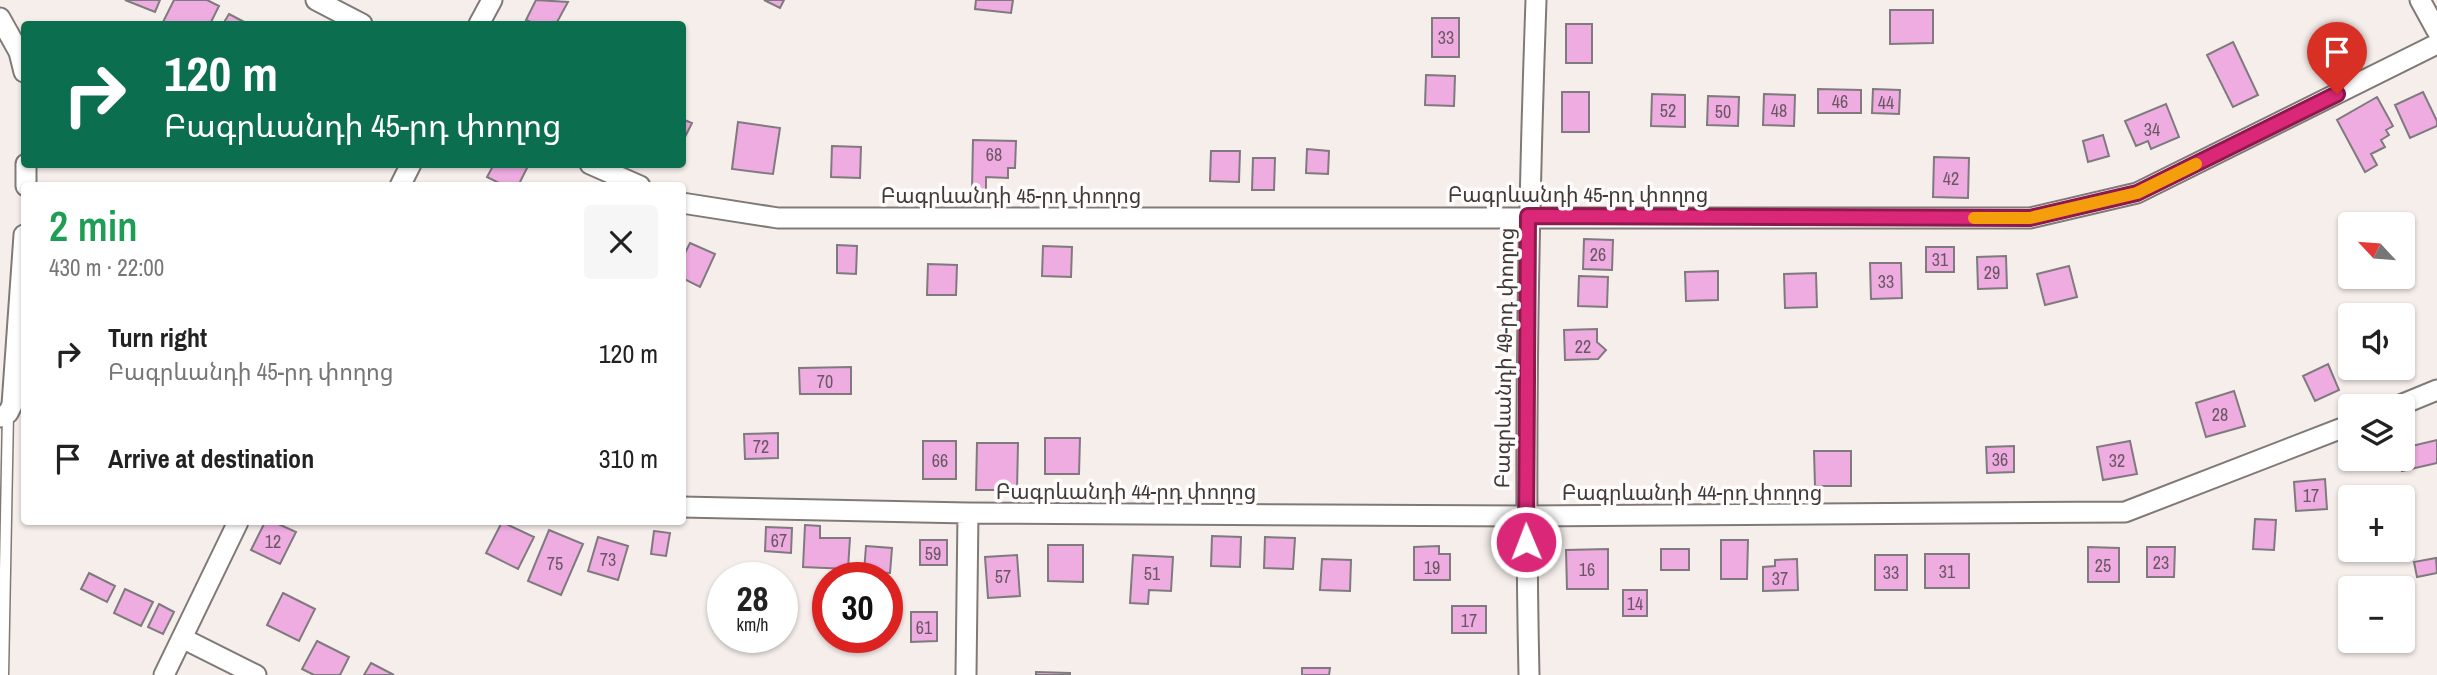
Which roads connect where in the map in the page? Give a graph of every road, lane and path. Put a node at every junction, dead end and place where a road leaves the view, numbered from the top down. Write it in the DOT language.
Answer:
graph roads {
  1 [pos="316,0"];
  2 [pos="492,0"];
  3 [pos="1536,0"];
  4 [pos="2420,0"];
  5 [pos="0,18"];
  6 [pos="356,21"];
  7 [pos="481,21"];
  8 [pos="2437,31"];
  9 [pos="2437,44"];
  10 [pos="21,60"];
  11 [pos="599,168"];
  12 [pos="631,182"];
  13 [pos="686,205"];
  14 [pos="1528,216"];
  15 [pos="21,278"];
  16 [pos="2437,390"];
  17 [pos="2415,399"];
  18 [pos="4,415"];
  19 [pos="2338,430"];
  20 [pos="686,507"];
  21 [pos="968,513"];
  22 [pos="1525,516"];
  23 [pos="237,525"];
  24 [pos="182,638"];
  25 [pos="3,675"];
  26 [pos="164,675"];
  27 [pos="256,675"];
  28 [pos="966,675"];
  29 [pos="1528,675"];
  1 -- 6 [label="street"];
  2 -- 7 [label="street"];
  3 -- 14 [label="street, Բագրևանդի 49-րդ փողոց"];
  4 -- 8 [label="street"];
  5 -- 10 [label="street"];
  9 -- 14 [label="street, Բագրևանդի 45-րդ փողոց"];
  11 -- 12 [label="street"];
  13 -- 14 [label="street, Բագրևանդի 45-րդ փողոց"];
  14 -- 22 [label="street, Բագրևանդի 49-րդ փողոց"];
  15 -- 18 [label="street"];
  16 -- 17 [label="street"];
  18 -- 25 [label="lane"];
  19 -- 22 [label="street, Բագրևանդի 44-րդ փողոց"];
  20 -- 21 [label="street, Բագրևանդի 44-րդ փողոց"];
  21 -- 22 [label="street, Բագրևանդի 44-րդ փողոց"];
  21 -- 28 [label="street"];
  22 -- 29 [label="street, Բագրևանդի 49-րդ փողոց"];
  23 -- 24 [label="street"];
  24 -- 26 [label="street"];
  24 -- 27 [label="street"];
}
